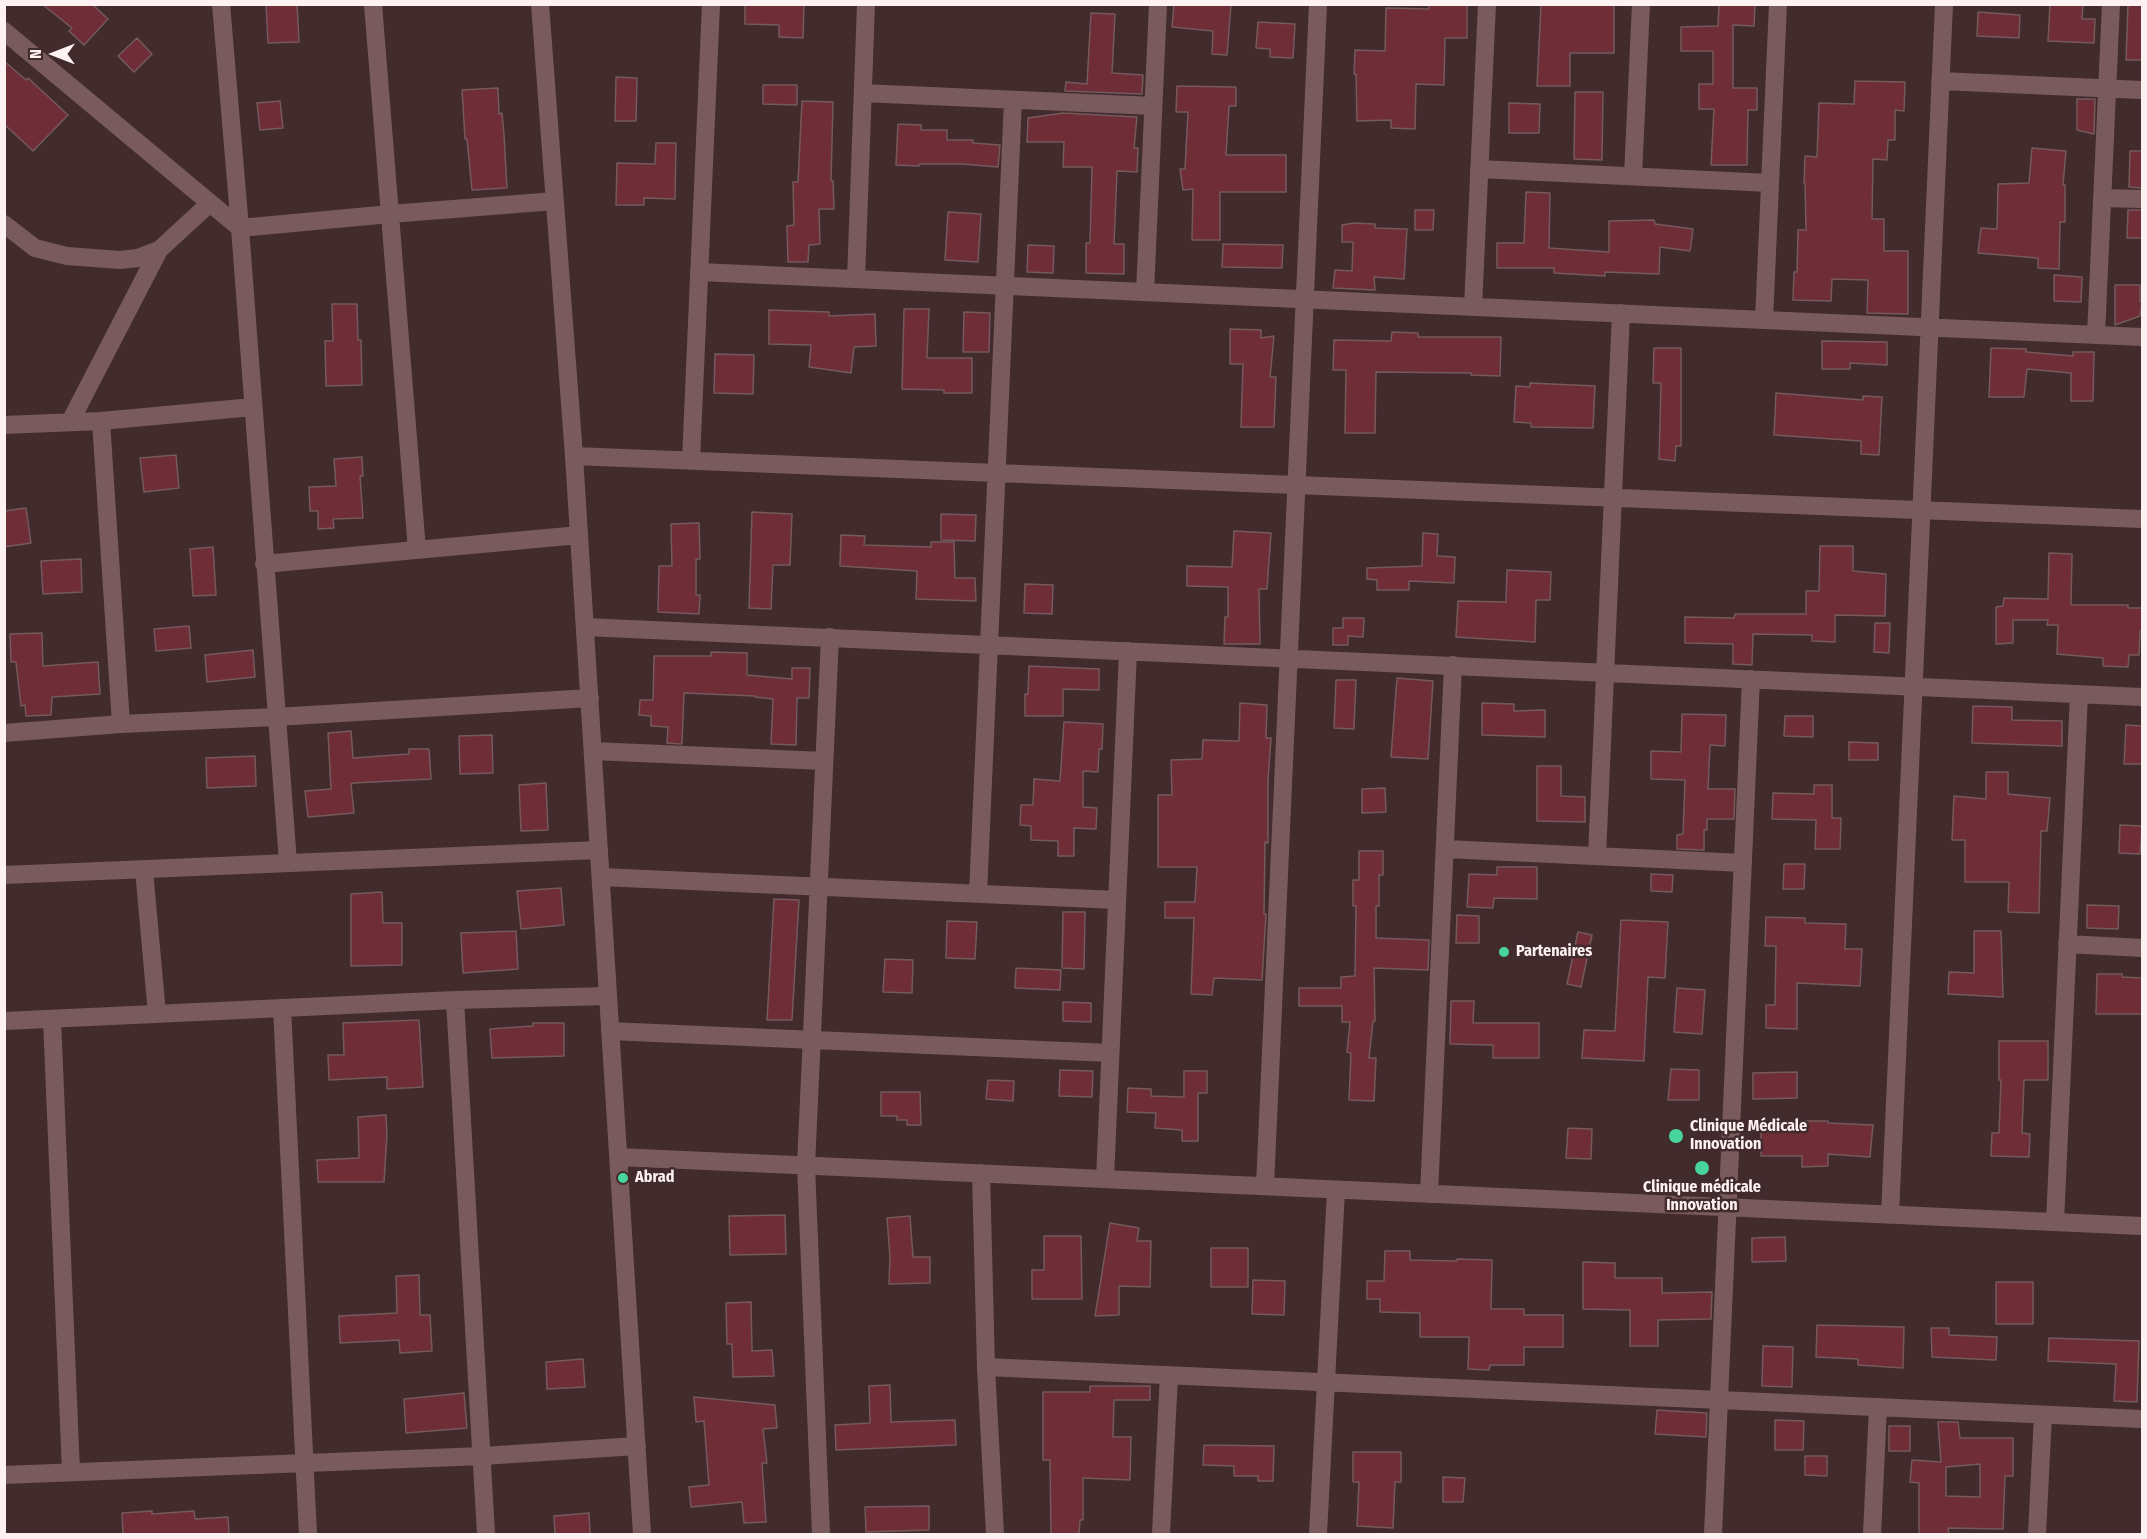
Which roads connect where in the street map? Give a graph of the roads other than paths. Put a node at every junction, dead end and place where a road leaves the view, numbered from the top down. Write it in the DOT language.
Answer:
graph roads {
  1 [pos="221,4"];
  2 [pos="373,4"];
  3 [pos="540,4"];
  4 [pos="711,4"];
  5 [pos="867,4"];
  6 [pos="1158,4"];
  7 [pos="1318,4"];
  8 [pos="1487,4"];
  9 [pos="1641,4"];
  10 [pos="1778,4"];
  11 [pos="1944,4"];
  12 [pos="2111,4"];
  13 [pos="4,31"];
  14 [pos="1940,81"];
  15 [pos="2107,88"];
  16 [pos="2142,90"];
  17 [pos="863,93"];
  18 [pos="1013,100"];
  19 [pos="1153,106"];
  20 [pos="1479,169"];
  21 [pos="1633,176"];
  22 [pos="1770,183"];
  23 [pos="2102,198"];
  24 [pos="2142,200"];
  25 [pos="555,201"];
  26 [pos="210,204"];
  27 [pos="390,214"];
  28 [pos="4,224"];
  29 [pos="240,228"];
  30 [pos="159,250"];
  31 [pos="699,272"];
  32 [pos="856,279"];
  33 [pos="1005,286"];
  34 [pos="1145,292"];
  35 [pos="1305,299"];
  36 [pos="1473,307"];
  37 [pos="1621,314"];
  38 [pos="1764,320"];
  39 [pos="1929,328"];
  40 [pos="2096,335"];
  41 [pos="2142,337"];
  42 [pos="253,407"];
  43 [pos="101,421"];
  44 [pos="70,422"];
  45 [pos="4,425"];
  46 [pos="574,456"];
  47 [pos="691,460"];
  48 [pos="997,473"];
  49 [pos="1297,485"];
  50 [pos="1612,497"];
  51 [pos="1921,510"];
  52 [pos="2142,519"];
  53 [pos="579,535"];
  54 [pos="417,550"];
  55 [pos="264,564"];
  56 [pos="585,627"];
  57 [pos="830,637"];
  58 [pos="989,644"];
  59 [pos="1128,651"];
  60 [pos="1289,657"];
  61 [pos="1453,665"];
  62 [pos="1605,672"];
  63 [pos="1751,679"];
  64 [pos="1913,686"];
  65 [pos="2079,694"];
  66 [pos="2142,697"];
  67 [pos="590,698"];
  68 [pos="276,717"];
  69 [pos="121,724"];
  70 [pos="4,733"];
  71 [pos="593,751"];
  72 [pos="825,761"];
  73 [pos="1445,849"];
  74 [pos="599,850"];
  75 [pos="1597,856"];
  76 [pos="288,862"];
  77 [pos="1743,863"];
  78 [pos="144,870"];
  79 [pos="4,875"];
  80 [pos="601,877"];
  81 [pos="819,887"];
  82 [pos="978,894"];
  83 [pos="1117,900"];
  84 [pos="2067,944"];
  85 [pos="2142,948"];
  86 [pos="608,996"];
  87 [pos="454,1000"];
  88 [pos="282,1008"];
  89 [pos="157,1014"];
  90 [pos="51,1019"];
  91 [pos="4,1022"];
  92 [pos="610,1031"];
  93 [pos="812,1039"];
  94 [pos="1110,1053"];
  95 [pos="618,1157"];
  96 [pos="806,1166"];
  97 [pos="981,1173"];
  98 [pos="1105,1179"];
  99 [pos="1265,1186"];
  100 [pos="1336,1190"];
  101 [pos="1429,1194"];
  102 [pos="1728,1207"];
  103 [pos="1890,1215"];
  104 [pos="2055,1222"];
  105 [pos="2142,1226"];
  106 [pos="986,1367"];
  107 [pos="1169,1376"];
  108 [pos="1326,1382"];
  109 [pos="1719,1400"];
  110 [pos="1878,1407"];
  111 [pos="2043,1415"];
  112 [pos="2142,1419"];
  113 [pos="637,1446"];
  114 [pos="483,1456"];
  115 [pos="305,1463"];
  116 [pos="71,1472"];
  117 [pos="4,1475"];
  118 [pos="308,1534"];
  119 [pos="486,1534"];
  120 [pos="642,1534"];
  121 [pos="820,1534"];
  122 [pos="995,1534"];
  123 [pos="1161,1534"];
  124 [pos="1318,1534"];
  125 [pos="1713,1534"];
  126 [pos="1872,1534"];
  127 [pos="2037,1534"];
  1 -- 29 [label="street"];
  2 -- 27 [label="street"];
  3 -- 25 [label="street"];
  4 -- 31 [label="street"];
  5 -- 17 [label="street"];
  6 -- 19 [label="street"];
  7 -- 35 [label="street"];
  8 -- 20 [label="street"];
  9 -- 21 [label="street"];
  10 -- 22 [label="street"];
  11 -- 14 [label="street"];
  12 -- 15 [label="street"];
  13 -- 26 [label="street"];
  14 -- 15 [label="street"];
  14 -- 39 [label="street"];
  15 -- 16 [label="street"];
  15 -- 23 [label="street"];
  17 -- 18 [label="street"];
  17 -- 32 [label="street"];
  18 -- 19 [label="street"];
  18 -- 33 [label="street"];
  19 -- 34 [label="street"];
  20 -- 21 [label="street"];
  20 -- 36 [label="street"];
  21 -- 22 [label="street"];
  22 -- 38 [label="street"];
  23 -- 24 [label="street"];
  23 -- 40 [label="street"];
  25 -- 27 [label="street"];
  25 -- 46 [label="street"];
  26 -- 29 [label="street"];
  26 -- 30 [label="street"];
  27 -- 29 [label="street"];
  27 -- 54 [label="street"];
  28 -- 30 [label="street"];
  29 -- 42 [label="street"];
  30 -- 44 [label="street"];
  31 -- 32 [label="street"];
  31 -- 47 [label="street"];
  32 -- 33 [label="street"];
  33 -- 34 [label="street"];
  33 -- 48 [label="street"];
  34 -- 35 [label="street"];
  35 -- 36 [label="street"];
  35 -- 49 [label="street"];
  36 -- 37 [label="street"];
  37 -- 38 [label="street"];
  37 -- 50 [label="street"];
  38 -- 39 [label="street"];
  39 -- 40 [label="street"];
  39 -- 51 [label="street"];
  40 -- 41 [label="street"];
  42 -- 43 [label="street"];
  42 -- 55 [label="street"];
  43 -- 44 [label="street"];
  43 -- 69 [label="street"];
  44 -- 45 [label="street"];
  46 -- 47 [label="street"];
  46 -- 53 [label="street"];
  47 -- 48 [label="street"];
  48 -- 49 [label="street"];
  48 -- 58 [label="street"];
  49 -- 50 [label="street"];
  49 -- 60 [label="street"];
  50 -- 51 [label="street"];
  50 -- 62 [label="street"];
  51 -- 52 [label="street"];
  51 -- 64 [label="street"];
  53 -- 54 [label="street"];
  53 -- 56 [label="street"];
  54 -- 55 [label="street"];
  55 -- 68 [label="street"];
  56 -- 57 [label="street"];
  56 -- 67 [label="street"];
  57 -- 58 [label="street"];
  57 -- 72 [label="street"];
  58 -- 59 [label="street"];
  58 -- 82 [label="street"];
  59 -- 60 [label="street"];
  59 -- 83 [label="street"];
  60 -- 61 [label="street"];
  60 -- 99 [label="street"];
  61 -- 62 [label="street"];
  61 -- 73 [label="street"];
  62 -- 63 [label="street"];
  62 -- 75 [label="street"];
  63 -- 64 [label="street"];
  63 -- 77 [label="street"];
  64 -- 65 [label="street"];
  64 -- 103 [label="street"];
  65 -- 66 [label="street"];
  65 -- 84 [label="street"];
  67 -- 68 [label="street"];
  67 -- 71 [label="street"];
  68 -- 69 [label="street"];
  68 -- 76 [label="street"];
  69 -- 70 [label="street"];
  71 -- 72 [label="street"];
  71 -- 74 [label="street"];
  72 -- 81 [label="street"];
  73 -- 75 [label="street"];
  73 -- 101 [label="street"];
  74 -- 76 [label="street"];
  74 -- 80 [label="street"];
  75 -- 77 [label="street"];
  76 -- 78 [label="street"];
  77 -- 102 [label="street"];
  78 -- 79 [label="street"];
  78 -- 89 [label="street"];
  80 -- 81 [label="street"];
  80 -- 86 [label="street"];
  81 -- 82 [label="street"];
  81 -- 93 [label="street"];
  82 -- 83 [label="street"];
  83 -- 94 [label="street"];
  84 -- 85 [label="street"];
  84 -- 104 [label="street"];
  86 -- 87 [label="street"];
  86 -- 92 [label="street"];
  87 -- 88 [label="street"];
  87 -- 114 [label="street"];
  88 -- 89 [label="street"];
  88 -- 115 [label="street"];
  89 -- 90 [label="street"];
  90 -- 91 [label="street"];
  90 -- 116 [label="street"];
  92 -- 93 [label="street"];
  92 -- 95 [label="street"];
  93 -- 94 [label="street"];
  93 -- 96 [label="street"];
  94 -- 98 [label="street"];
  95 -- 96 [label="street"];
  95 -- 113 [label="street"];
  96 -- 97 [label="street"];
  96 -- 121 [label="street"];
  97 -- 98 [label="street"];
  97 -- 106 [label="street"];
  98 -- 99 [label="street"];
  99 -- 100 [label="street"];
  100 -- 101 [label="street"];
  100 -- 108 [label="street"];
  101 -- 102 [label="street"];
  102 -- 103 [label="street"];
  102 -- 109 [label="street"];
  103 -- 104 [label="street"];
  104 -- 105 [label="street"];
  106 -- 107 [label="street"];
  106 -- 122 [label="street"];
  107 -- 108 [label="street"];
  107 -- 123 [label="street"];
  108 -- 109 [label="street"];
  108 -- 124 [label="street"];
  109 -- 110 [label="street"];
  109 -- 125 [label="street"];
  110 -- 111 [label="street"];
  110 -- 126 [label="street"];
  111 -- 112 [label="street"];
  111 -- 127 [label="street"];
  113 -- 114 [label="street"];
  113 -- 120 [label="street"];
  114 -- 115 [label="street"];
  114 -- 119 [label="street"];
  115 -- 116 [label="street"];
  115 -- 118 [label="street"];
  116 -- 117 [label="street"];
}
